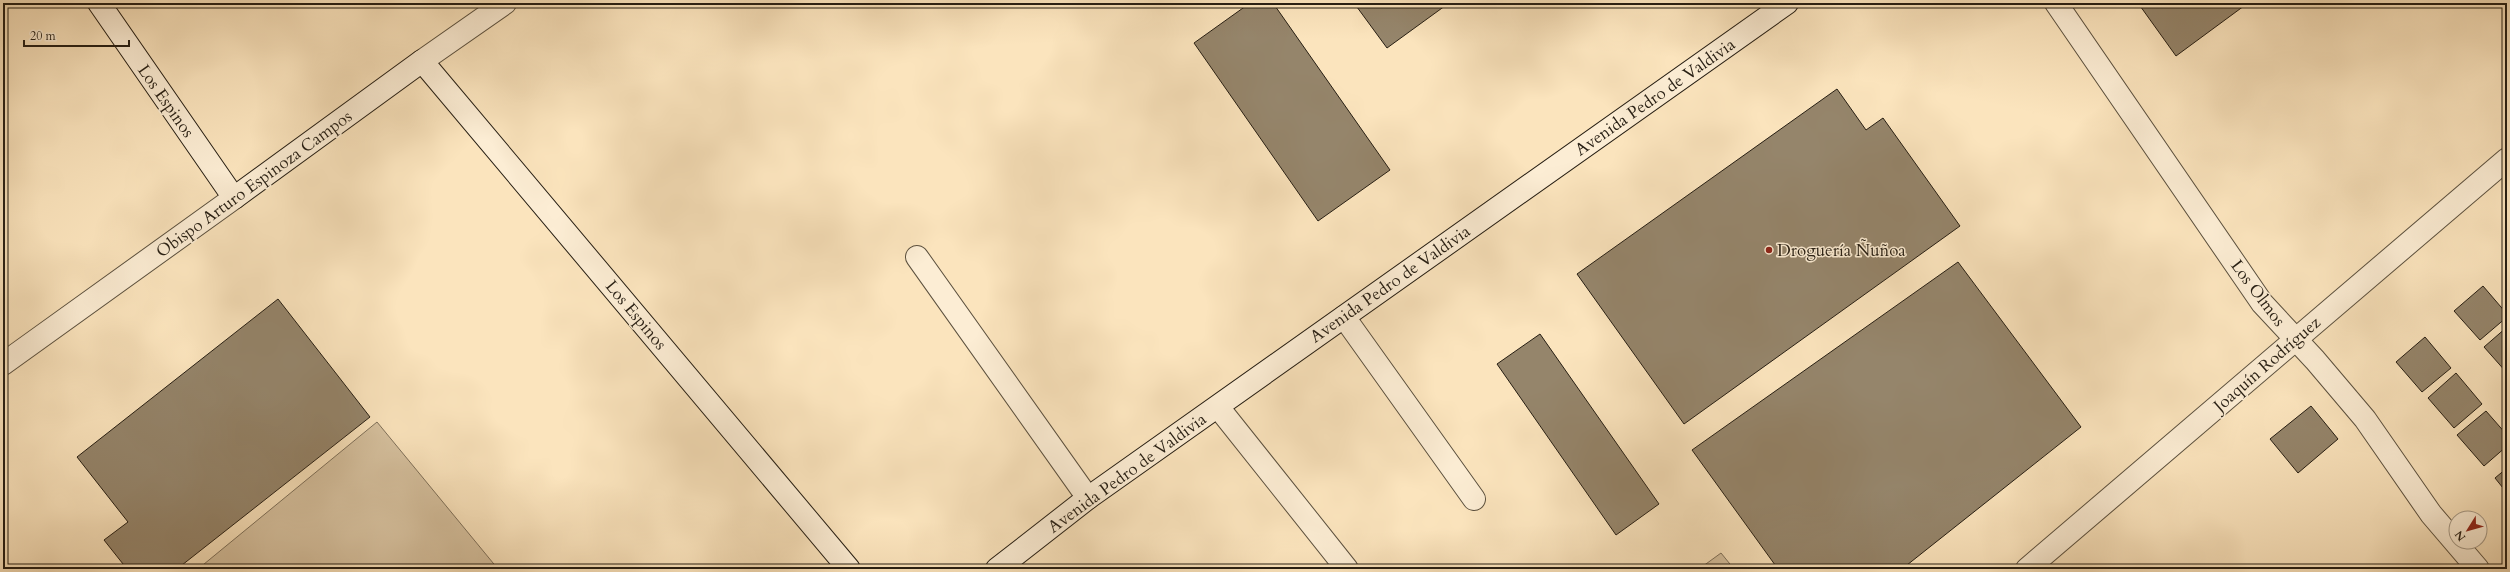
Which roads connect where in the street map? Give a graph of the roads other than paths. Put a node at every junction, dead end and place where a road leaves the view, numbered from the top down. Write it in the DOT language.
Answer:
graph roads {
  1 [pos="99,3"];
  2 [pos="505,3"];
  3 [pos="1787,3"];
  4 [pos="2056,3"];
  5 [pos="422,61"];
  6 [pos="2507,158"];
  7 [pos="234,198"];
  8 [pos="917,257"];
  9 [pos="1344,317"];
  10 [pos="2295,340"];
  11 [pos="3,364"];
  12 [pos="1218,407"];
  13 [pos="1088,498"];
  14 [pos="1474,498"];
  15 [pos="849,569"];
  16 [pos="997,569"];
  17 [pos="1347,569"];
  18 [pos="2027,569"];
  19 [pos="2478,569"];
  1 -- 7 [label="street, Los Espinos"];
  2 -- 5 [label="street, Obispo Arturo Espinoza Campos"];
  3 -- 9 [label="street, Avenida Pedro de Valdivia"];
  4 -- 10 [label="street, Los Olmos"];
  5 -- 7 [label="street, Obispo Arturo Espinoza Campos"];
  5 -- 15 [label="street, Los Espinos"];
  6 -- 10 [label="street, Joaquín Rodríguez"];
  7 -- 11 [label="street, Obispo Arturo Espinoza Campos"];
  8 -- 13 [label="street"];
  9 -- 12 [label="street, Avenida Pedro de Valdivia"];
  9 -- 14 [label="street"];
  10 -- 18 [label="street, Joaquín Rodríguez"];
  10 -- 19 [label="street, Los Olmos"];
  12 -- 13 [label="street, Avenida Pedro de Valdivia"];
  12 -- 17 [label="street"];
  13 -- 16 [label="street, Avenida Pedro de Valdivia"];
}
